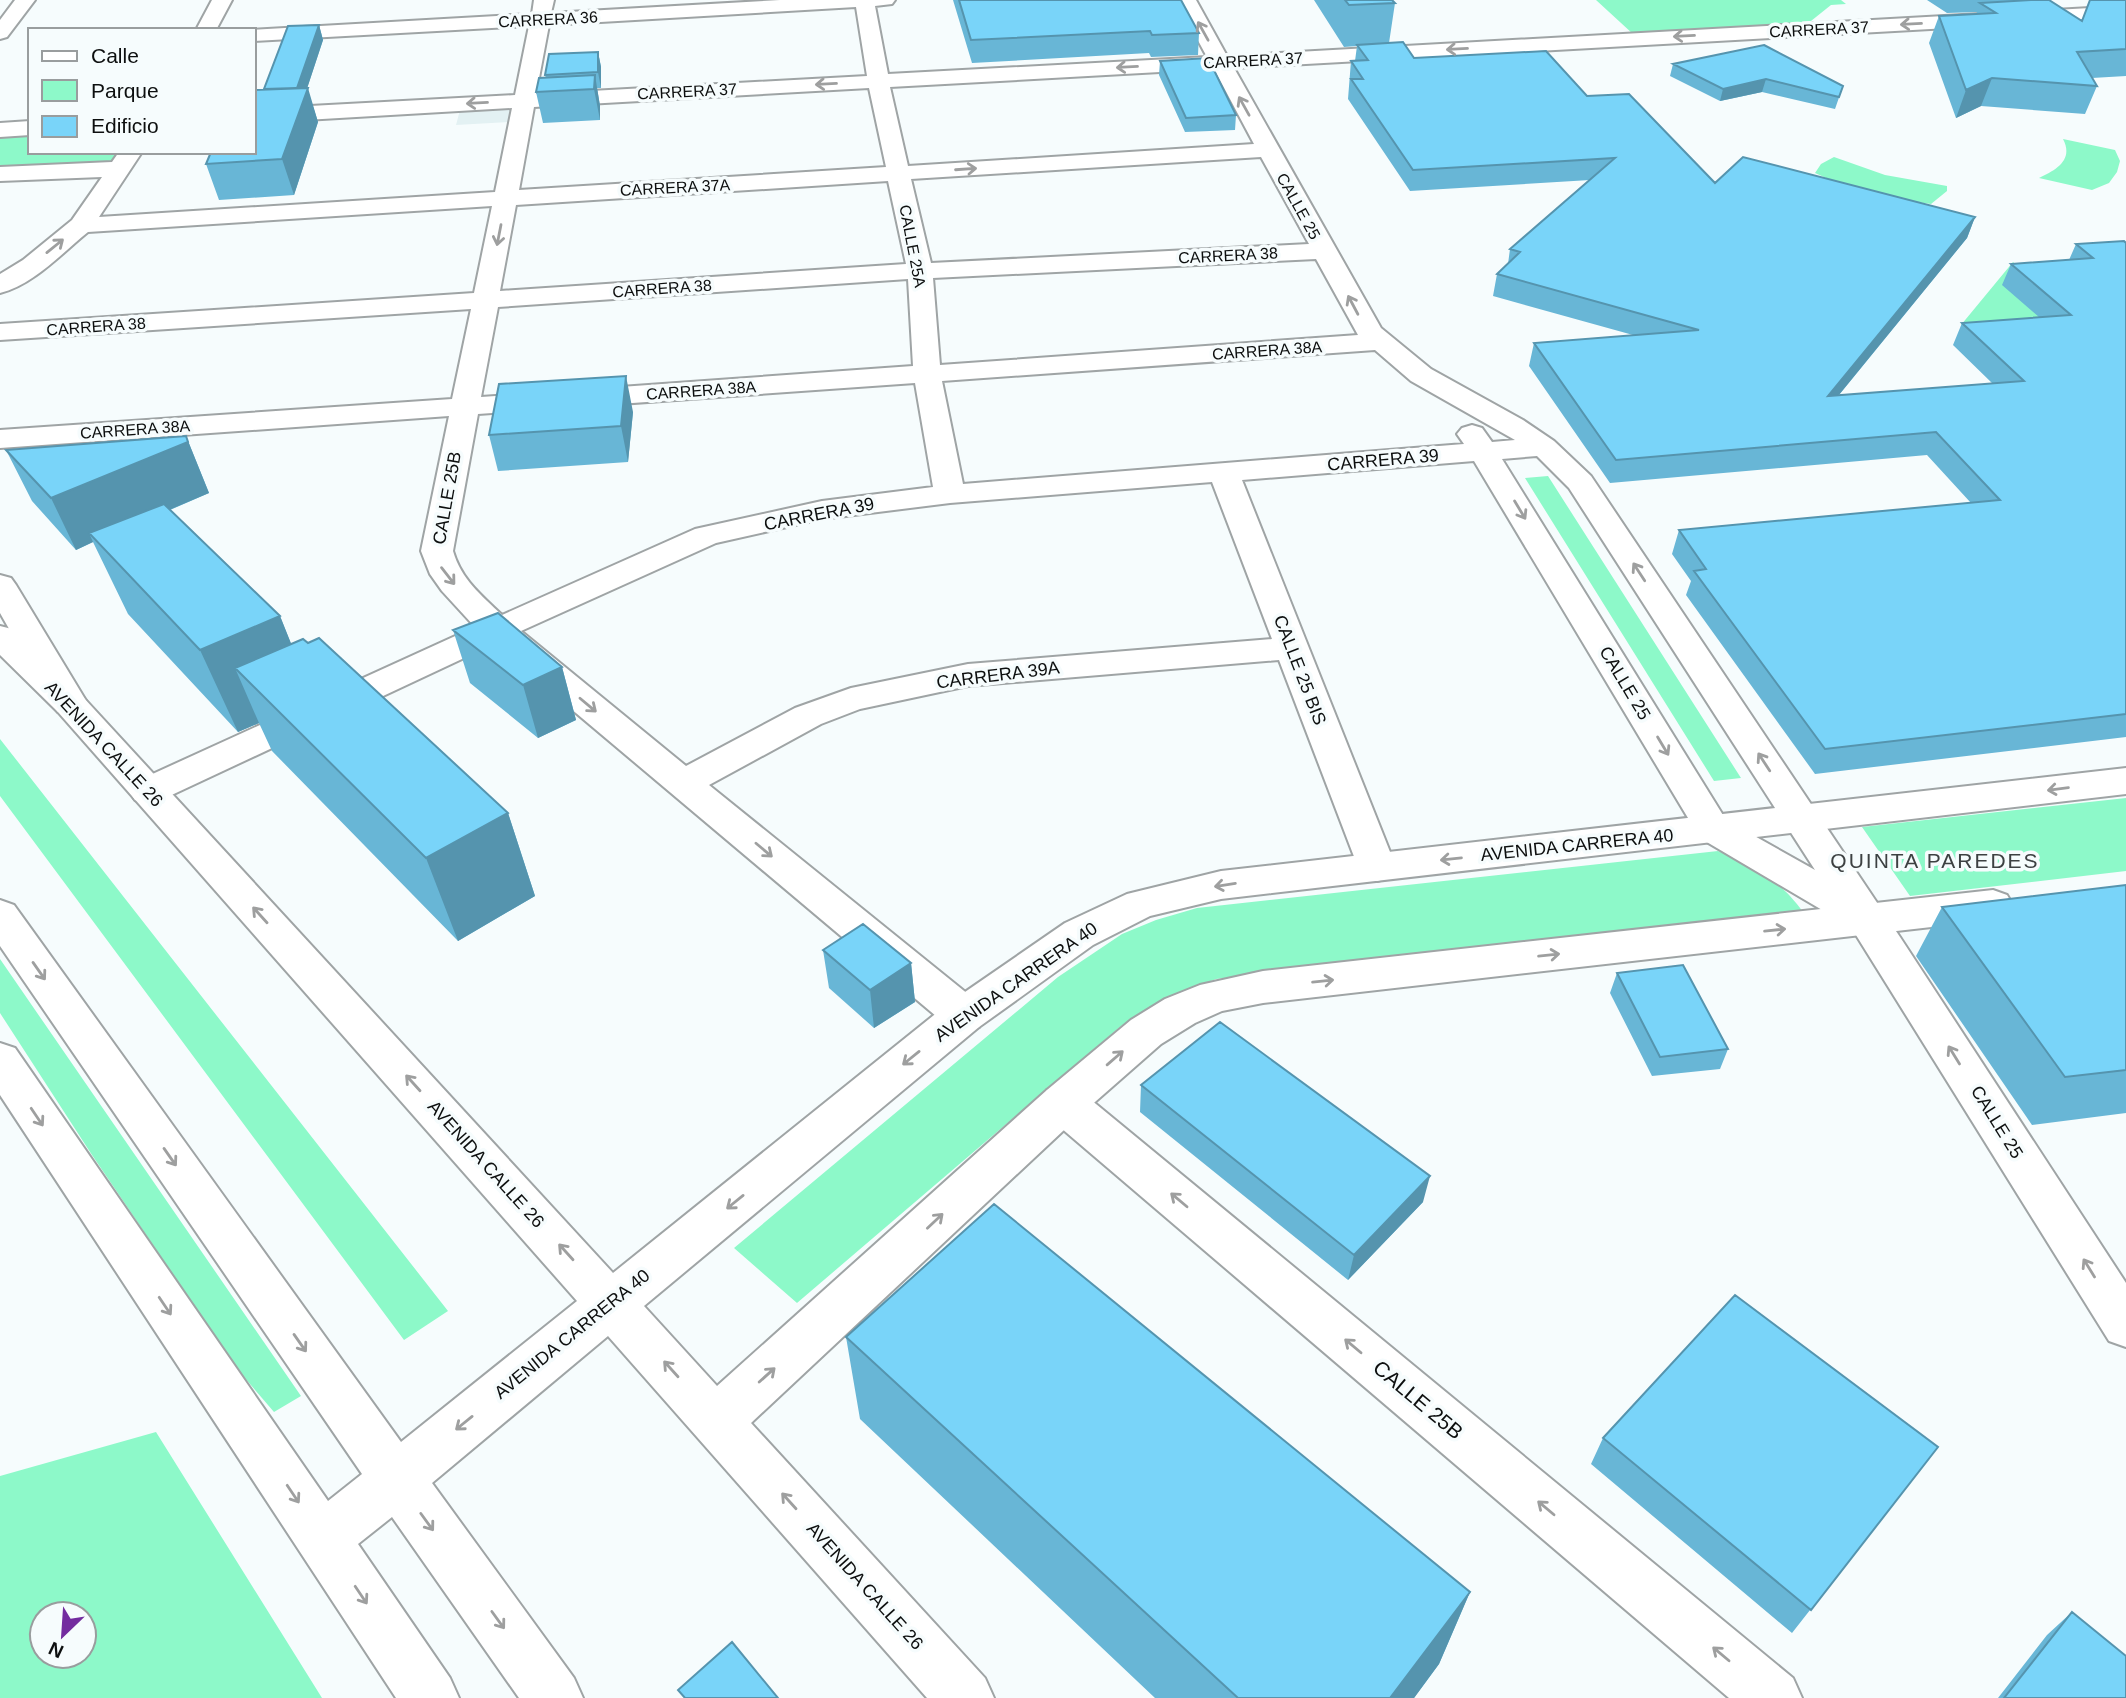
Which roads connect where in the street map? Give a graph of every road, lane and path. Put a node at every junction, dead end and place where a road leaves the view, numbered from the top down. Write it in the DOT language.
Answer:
graph roads {
  1 [pos="26,0"];
  2 [pos="222,0"];
  3 [pos="871,0"];
  4 [pos="1186,0"];
  5 [pos="542,10"];
  6 [pos="2126,12"];
  7 [pos="207,28"];
  8 [pos="256,35"];
  9 [pos="3,43"];
  10 [pos="1219,62"];
  11 [pos="878,81"];
  12 [pos="525,101"];
  13 [pos="256,116"];
  14 [pos="28,128"];
  15 [pos="0,130"];
  16 [pos="1268,150"];
  17 [pos="126,161"];
  18 [pos="0,174"];
  19 [pos="898,174"];
  20 [pos="506,197"];
  21 [pos="81,225"];
  22 [pos="1324,251"];
  23 [pos="920,271"];
  24 [pos="0,285"];
  25 [pos="487,300"];
  26 [pos="0,332"];
  27 [pos="1379,342"];
  28 [pos="927,374"];
  29 [pos="1441,387"];
  30 [pos="465,406"];
  31 [pos="8,440"];
  32 [pos="1544,447"];
  33 [pos="1484,452"];
  34 [pos="1224,473"];
  35 [pos="950,494"];
  36 [pos="0,585"];
  37 [pos="498,630"];
  38 [pos="0,636"];
  39 [pos="1292,649"];
  40 [pos="70,704"];
  41 [pos="2126,781"];
  42 [pos="683,783"];
  43 [pos="148,791"];
  44 [pos="1801,819"];
  45 [pos="1713,829"];
  46 [pos="1377,867"];
  47 [pos="2032,901"];
  48 [pos="0,915"];
  49 [pos="1868,919"];
  50 [pos="964,1015"];
  51 [pos="0,1060"];
  52 [pos="1063,1102"];
  53 [pos="611,1303"];
  54 [pos="2126,1325"];
  55 [pos="717,1420"];
  56 [pos="396,1479"];
  57 [pos="323,1539"];
  58 [pos="430,1698"];
  59 [pos="554,1698"];
  60 [pos="965,1698"];
  61 [pos="1773,1698"];
  1 -- 9 [label="street"];
  2 -- 7 [label="street"];
  3 -- 5 [label="street, CARRERA 36"];
  3 -- 11 [label="street, CALLE 25A"];
  10 -- 4 [label="street, CALLE 25, one-way"];
  5 -- 8 [label="street, CARRERA 36"];
  5 -- 12 [label="street, CALLE 25B"];
  6 -- 10 [label="street, CARRERA 37, one-way"];
  10 -- 11 [label="street, CARRERA 37, one-way"];
  16 -- 10 [label="street, CALLE 25, one-way"];
  11 -- 12 [label="street, CARRERA 37, one-way"];
  11 -- 19 [label="street, CALLE 25A"];
  12 -- 13 [label="street, CARRERA 37, one-way"];
  12 -- 20 [label="street, CALLE 25B"];
  14 -- 15 [label="street"];
  19 -- 16 [label="street, CARRERA 37A, one-way"];
  16 -- 22 [label="street, CALLE 25"];
  17 -- 18 [label="street"];
  17 -- 21 [label="street"];
  19 -- 20 [label="street, CARRERA 37A"];
  19 -- 23 [label="street, CALLE 25A"];
  20 -- 21 [label="street, CARRERA 37A"];
  20 -- 25 [label="street, CALLE 25B, one-way"];
  24 -- 21 [label="street, one-way"];
  22 -- 23 [label="street, CARRERA 38"];
  27 -- 22 [label="street, CALLE 25, one-way"];
  23 -- 25 [label="street, CARRERA 38"];
  23 -- 28 [label="street, CALLE 25A"];
  25 -- 26 [label="street, CARRERA 38"];
  25 -- 30 [label="street, CALLE 25B"];
  27 -- 28 [label="street, CARRERA 38A"];
  27 -- 29 [label="street, CALLE 25"];
  28 -- 30 [label="street, CARRERA 38A"];
  28 -- 35 [label="street, CALLE 25A"];
  29 -- 32 [label="street, CALLE 25"];
  29 -- 33 [label="street, CALLE 25"];
  30 -- 31 [label="street, CARRERA 38A"];
  30 -- 37 [label="street, CALLE 25B, one-way"];
  32 -- 33 [label="street, CARRERA 39"];
  44 -- 32 [label="street, CALLE 25, one-way"];
  33 -- 34 [label="street, CARRERA 39"];
  33 -- 45 [label="street, CALLE 25, one-way"];
  34 -- 35 [label="street, CARRERA 39"];
  34 -- 39 [label="street, CALLE 25 BIS"];
  35 -- 37 [label="street, CARRERA 39"];
  36 -- 40 [label="street"];
  37 -- 42 [label="street, CALLE 25B, one-way"];
  37 -- 43 [label="street, CARRERA 39"];
  38 -- 40 [label="street, AVENIDA CALLE 26"];
  39 -- 42 [label="street, CARRERA 39A"];
  39 -- 46 [label="street, CALLE 25 BIS"];
  40 -- 43 [label="street, AVENIDA CALLE 26"];
  41 -- 44 [label="street, AVENIDA CARRERA 40, one-way"];
  42 -- 50 [label="street, CALLE 25B, one-way"];
  53 -- 43 [label="street, AVENIDA CALLE 26, one-way"];
  44 -- 45 [label="street, AVENIDA CARRERA 40"];
  44 -- 49 [label="street, CALLE 25"];
  45 -- 46 [label="street, AVENIDA CARRERA 40, one-way"];
  45 -- 49 [label="street, CALLE 25"];
  46 -- 50 [label="street, AVENIDA CARRERA 40, one-way"];
  47 -- 49 [label="street"];
  48 -- 56 [label="street, one-way"];
  52 -- 49 [label="street, one-way"];
  54 -- 49 [label="street, CALLE 25, one-way"];
  50 -- 53 [label="street, AVENIDA CARRERA 40, one-way"];
  51 -- 57 [label="street, one-way"];
  55 -- 52 [label="street, one-way"];
  61 -- 52 [label="street, CALLE 25B, one-way"];
  55 -- 53 [label="street, AVENIDA CALLE 26, one-way"];
  53 -- 56 [label="street, AVENIDA CARRERA 40, one-way"];
  60 -- 55 [label="street, AVENIDA CALLE 26, one-way"];
  56 -- 57 [label="street, AVENIDA CARRERA 40"];
  56 -- 59 [label="street, one-way"];
  57 -- 58 [label="street, one-way"];
}
